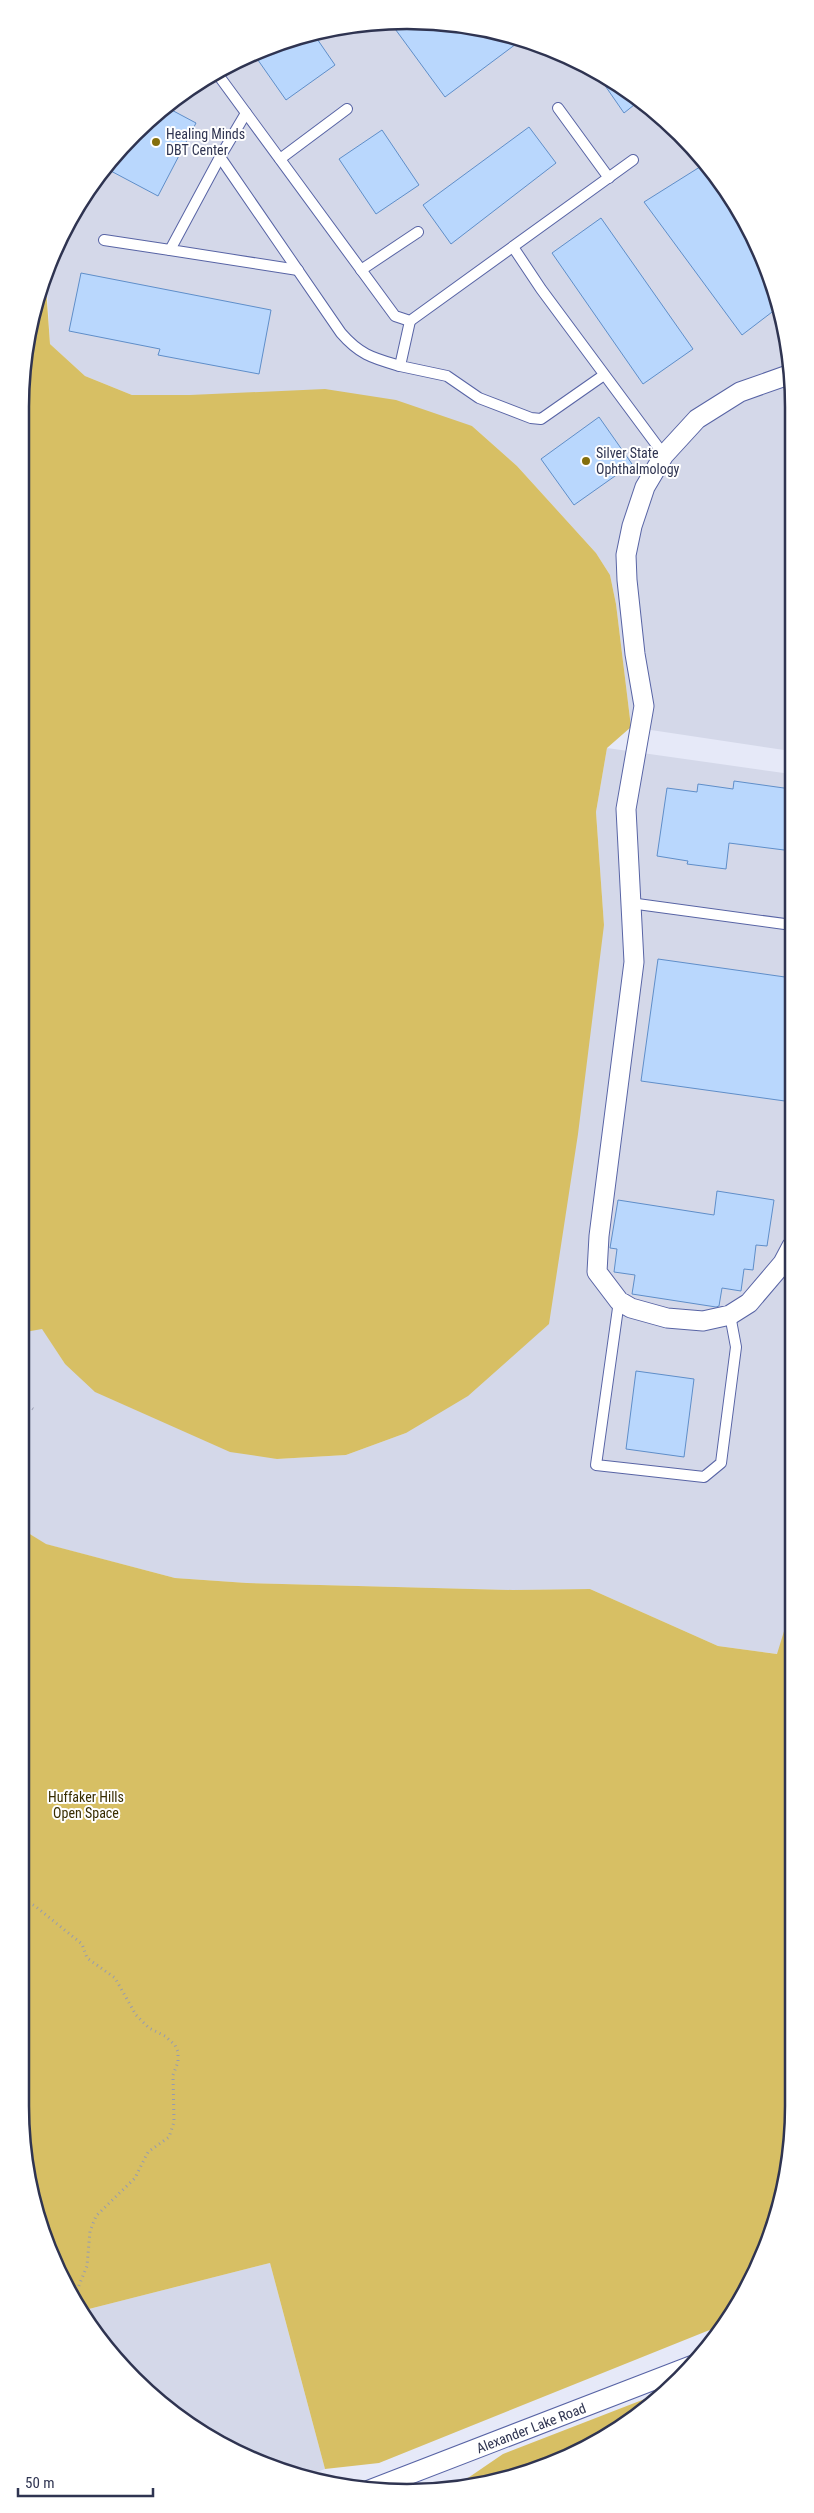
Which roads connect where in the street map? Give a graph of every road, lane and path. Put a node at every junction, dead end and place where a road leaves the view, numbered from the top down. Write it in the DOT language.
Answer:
graph roads {
  1 [pos="220,78"];
  2 [pos="558,108"];
  3 [pos="348,109"];
  4 [pos="246,113"];
  5 [pos="220,157"];
  6 [pos="280,159"];
  7 [pos="634,160"];
  8 [pos="609,178"];
  9 [pos="418,232"];
  10 [pos="104,240"];
  11 [pos="513,247"];
  12 [pos="170,250"];
  13 [pos="298,270"];
  14 [pos="361,270"];
  15 [pos="410,321"];
  16 [pos="400,366"];
  17 [pos="604,375"];
  18 [pos="784,377"];
  19 [pos="664,455"];
  20 [pos="630,903"];
  21 [pos="785,924"];
  22 [pos="785,1260"];
  23 [pos="619,1301"];
  24 [pos="730,1314"];
  25 [pos="29,1406"];
  26 [pos="33,1409"];
  27 [pos="29,1904"];
  28 [pos="77,2291"];
  29 [pos="675,2372"];
  30 [pos="387,2483"];
  1 -- 4 [label="lane"];
  2 -- 8 [label="lane"];
  3 -- 6 [label="lane"];
  4 -- 5 [label="lane"];
  4 -- 6 [label="lane"];
  5 -- 12 [label="lane"];
  5 -- 13 [label="lane"];
  6 -- 14 [label="lane"];
  7 -- 8 [label="lane"];
  8 -- 11 [label="lane"];
  9 -- 14 [label="lane"];
  10 -- 12 [label="lane"];
  11 -- 15 [label="lane"];
  11 -- 17 [label="lane"];
  12 -- 13 [label="lane"];
  13 -- 16 [label="lane"];
  14 -- 15 [label="lane"];
  15 -- 16 [label="lane"];
  16 -- 17 [label="lane"];
  17 -- 19 [label="lane"];
  18 -- 19 [label="street"];
  19 -- 20 [label="street"];
  20 -- 21 [label="lane"];
  20 -- 23 [label="street"];
  22 -- 24 [label="street"];
  23 -- 24 [label="street"];
  23 -- 24 [label="lane"];
  25 -- 26 [label="path"];
  27 -- 28 [label="path"];
  29 -- 30 [label="street, Alexander Lake Road"];
}
